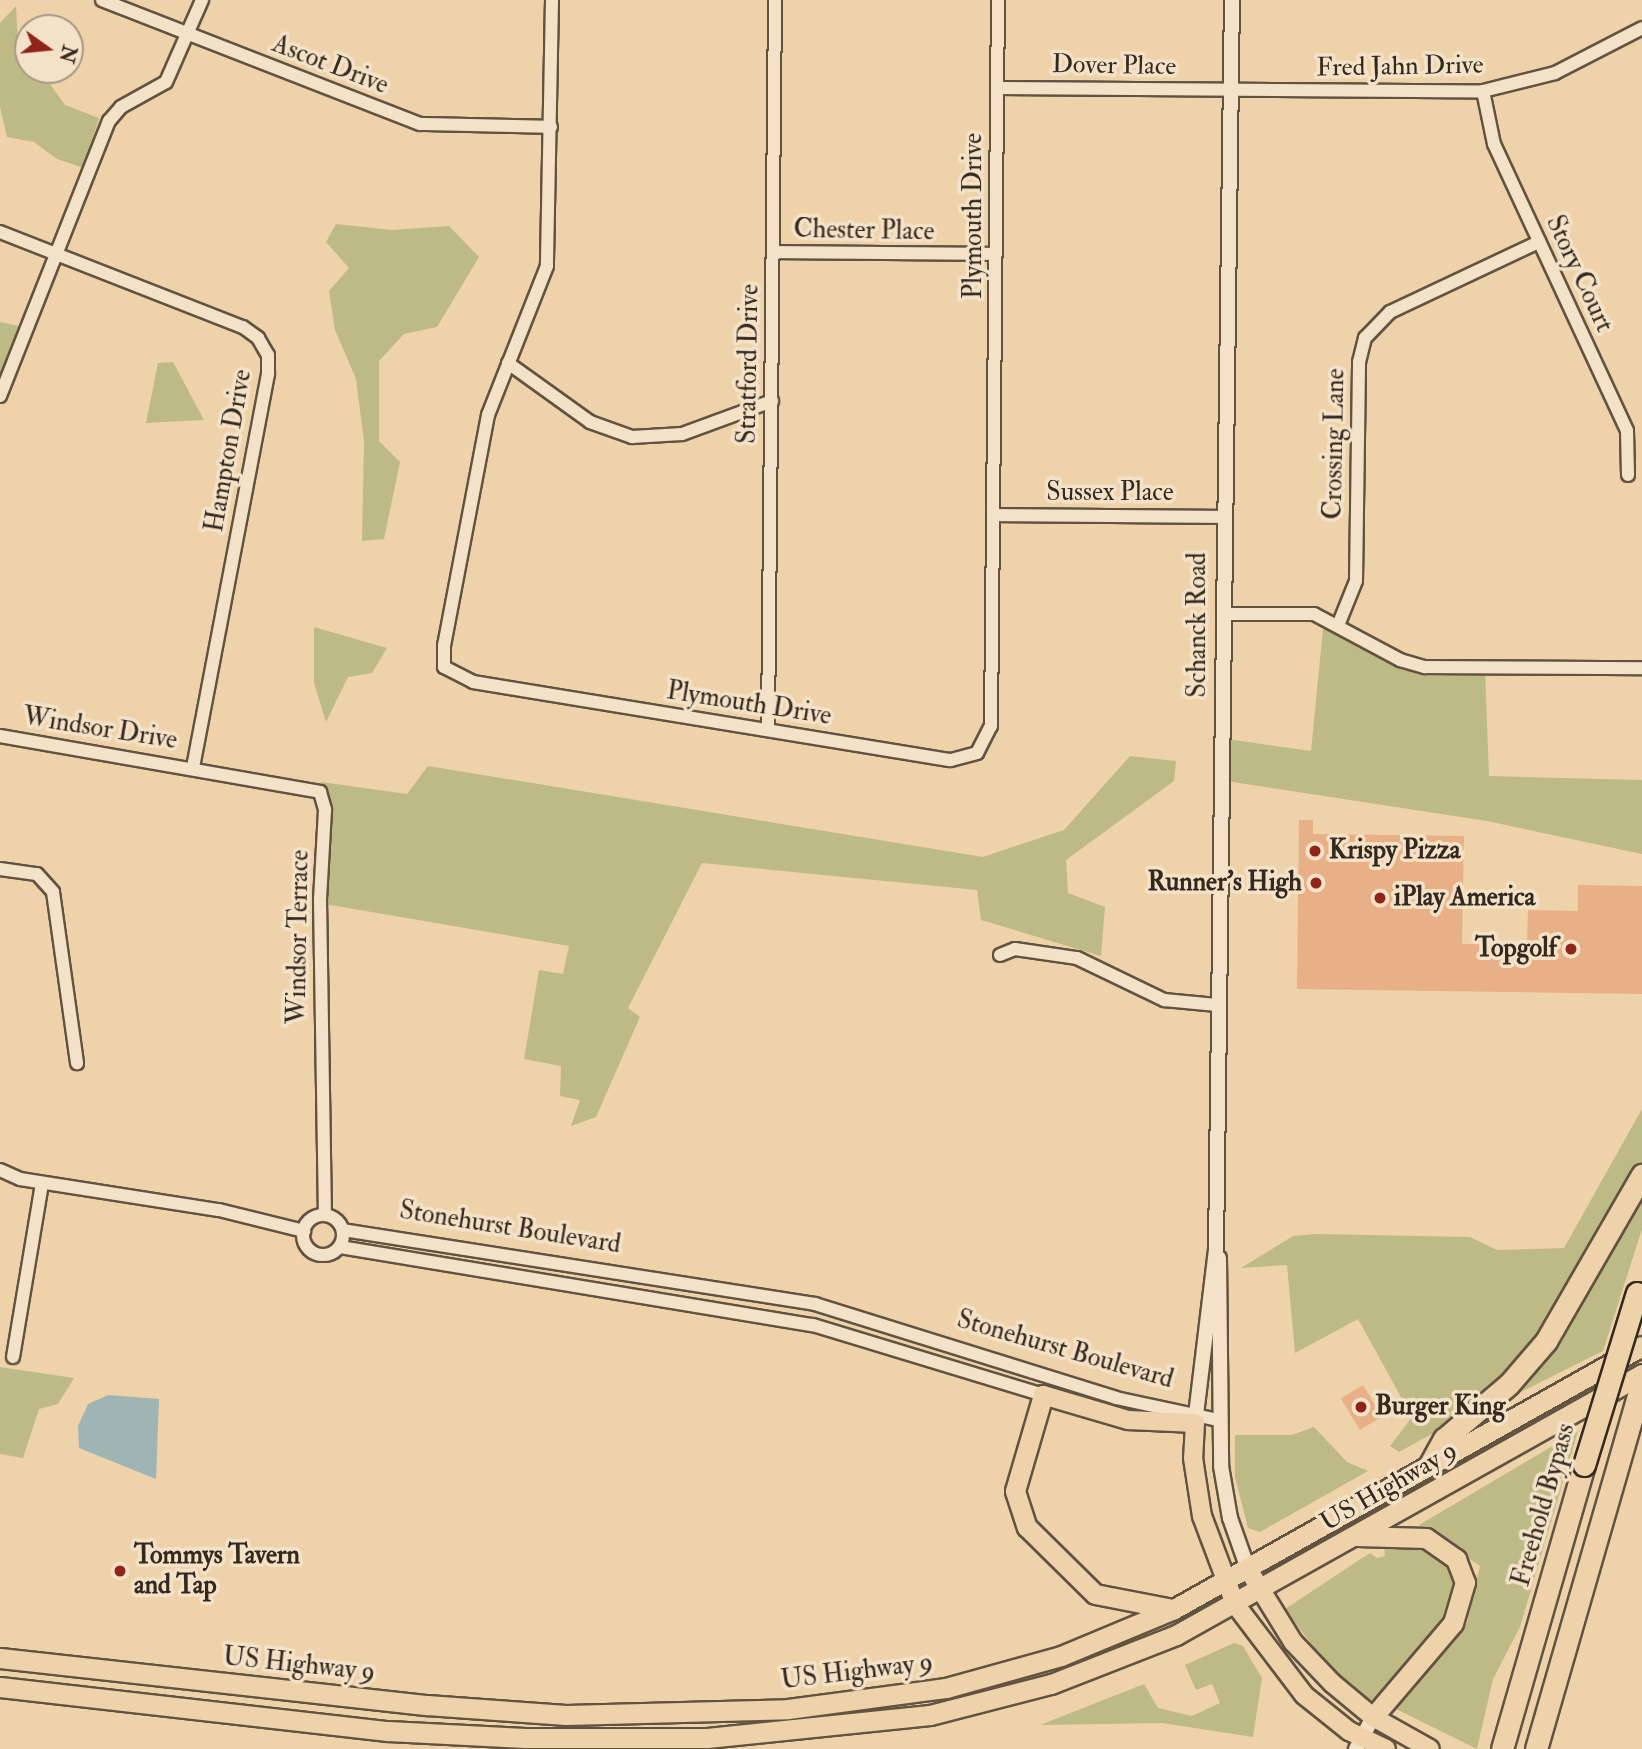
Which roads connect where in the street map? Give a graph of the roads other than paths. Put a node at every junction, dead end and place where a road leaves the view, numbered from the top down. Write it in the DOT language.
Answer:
graph roads {
  1 [pos="102,0"];
  2 [pos="202,0"];
  3 [pos="552,0"];
  4 [pos="775,0"];
  5 [pos="998,0"];
  6 [pos="1232,0"];
  7 [pos="1642,28"];
  8 [pos="189,34"];
  9 [pos="998,88"];
  10 [pos="1230,90"];
  11 [pos="1483,91"];
  12 [pos="551,127"];
  13 [pos="0,232"];
  14 [pos="1539,242"];
  15 [pos="774,252"];
  16 [pos="57,254"];
  17 [pos="996,254"];
  18 [pos="508,363"];
  19 [pos="0,396"];
  20 [pos="772,401"];
  21 [pos="1628,475"];
  22 [pos="994,515"];
  23 [pos="1225,517"];
  24 [pos="1225,614"];
  25 [pos="1339,623"];
  26 [pos="1642,668"];
  27 [pos="768,729"];
  28 [pos="0,736"];
  29 [pos="193,767"];
  30 [pos="0,869"];
  31 [pos="999,955"];
  32 [pos="1217,1005"];
  33 [pos="77,1063"];
  34 [pos="0,1170"];
  35 [pos="1642,1175"];
  36 [pos="43,1183"];
  37 [pos="324,1215"];
  38 [pos="343,1230"];
  39 [pos="303,1231"];
  40 [pos="340,1247"];
  41 [pos="1216,1250"];
  42 [pos="1639,1285"];
  43 [pos="718,1288"];
  44 [pos="715,1307"];
  45 [pos="1642,1346"];
  46 [pos="975,1353"];
  47 [pos="13,1357"];
  48 [pos="1029,1370"];
  49 [pos="968,1372"];
  50 [pos="1642,1374"];
  51 [pos="1642,1381"];
  52 [pos="1043,1395"];
  53 [pos="1196,1418"];
  54 [pos="1219,1420"];
  55 [pos="1430,1464"];
  56 [pos="1355,1536"];
  57 [pos="1248,1569"];
  58 [pos="1224,1583"];
  59 [pos="1259,1591"];
  60 [pos="1235,1604"];
  61 [pos="1174,1609"];
  62 [pos="0,1658"];
  63 [pos="0,1687"];
  64 [pos="1373,1717"];
  65 [pos="1544,1742"];
  66 [pos="1358,1743"];
  67 [pos="1386,1749"];
  68 [pos="1430,1749"];
  69 [pos="1503,1749"];
  1 -- 8 [label="street, Ascot Drive"];
  2 -- 8 [label="street"];
  3 -- 12 [label="street, Plymouth Drive"];
  4 -- 15 [label="street, Stratford Drive"];
  5 -- 9 [label="street, Plymouth Drive"];
  6 -- 10 [label="street, Schanck Road"];
  7 -- 11 [label="street, Fred Jahn Drive"];
  8 -- 12 [label="street, Ascot Drive"];
  8 -- 16 [label="street"];
  9 -- 10 [label="street, Dover Place"];
  9 -- 17 [label="street, Plymouth Drive"];
  10 -- 11 [label="street, Fred Jahn Drive"];
  10 -- 23 [label="street, Schanck Road"];
  11 -- 14 [label="street, Story Court"];
  12 -- 18 [label="street, Plymouth Drive"];
  13 -- 16 [label="street, Hampton Drive"];
  14 -- 21 [label="street, Story Court"];
  14 -- 25 [label="street, Crossing Lane"];
  15 -- 17 [label="street, Chester Place"];
  15 -- 20 [label="street, Stratford Drive"];
  16 -- 19 [label="street"];
  16 -- 29 [label="street, Hampton Drive"];
  17 -- 22 [label="street, Plymouth Drive"];
  18 -- 20 [label="street"];
  18 -- 27 [label="street, Plymouth Drive"];
  20 -- 27 [label="street, Stratford Drive"];
  22 -- 23 [label="street, Sussex Place"];
  22 -- 27 [label="street, Plymouth Drive"];
  23 -- 24 [label="street, Schanck Road"];
  24 -- 25 [label="street"];
  24 -- 32 [label="street, Schanck Road"];
  25 -- 26 [label="street"];
  28 -- 29 [label="street, Windsor Drive"];
  29 -- 37 [label="street, Windsor Terrace"];
  30 -- 33 [label="street"];
  31 -- 32 [label="street"];
  32 -- 41 [label="street, Schanck Road"];
  34 -- 36 [label="street"];
  35 -- 55 [label="highway"];
  36 -- 39 [label="street"];
  36 -- 47 [label="street"];
  37 -- 38 [label="street, Stonehurst Boulevard"];
  37 -- 39 [label="street"];
  38 -- 40 [label="street"];
  38 -- 43 [label="street, Stonehurst Boulevard"];
  39 -- 40 [label="street, Stonehurst Boulevard"];
  40 -- 44 [label="street, Stonehurst Boulevard"];
  41 -- 53 [label="street, Schanck Road"];
  41 -- 54 [label="street, Schanck Road"];
  42 -- 69 [label="highway, Freehold Bypass, bridge"];
  43 -- 44 [label="street"];
  43 -- 46 [label="street, Stonehurst Boulevard"];
  44 -- 49 [label="street, Stonehurst Boulevard"];
  45 -- 55 [label="highway, US Highway 9"];
  46 -- 48 [label="street, Stonehurst Boulevard"];
  46 -- 49 [label="street"];
  48 -- 52 [label="street"];
  48 -- 53 [label="street, Stonehurst Boulevard"];
  49 -- 52 [label="street, Stonehurst Boulevard"];
  50 -- 56 [label="highway, US Highway 9"];
  51 -- 65 [label="highway"];
  52 -- 53 [label="main road, Stonehurst Boulevard"];
  52 -- 61 [label="highway"];
  53 -- 54 [label="street, Stonehurst Boulevard"];
  53 -- 58 [label="main road, Schanck Road"];
  54 -- 57 [label="street, Schanck Road"];
  55 -- 57 [label="highway, US Highway 9"];
  56 -- 59 [label="highway, US Highway 9"];
  56 -- 64 [label="highway"];
  57 -- 58 [label="highway, US Highway 9"];
  57 -- 59 [label="main road"];
  58 -- 60 [label="main road, Schanck Road"];
  58 -- 61 [label="highway, US Highway 9"];
  59 -- 60 [label="highway, US Highway 9"];
  59 -- 64 [label="main road"];
  60 -- 63 [label="highway, US Highway 9"];
  60 -- 66 [label="main road, Schanck Road"];
  61 -- 62 [label="highway, US Highway 9"];
  64 -- 66 [label="street"];
  64 -- 68 [label="main road"];
  66 -- 67 [label="main road, Schanck Road"];
}
